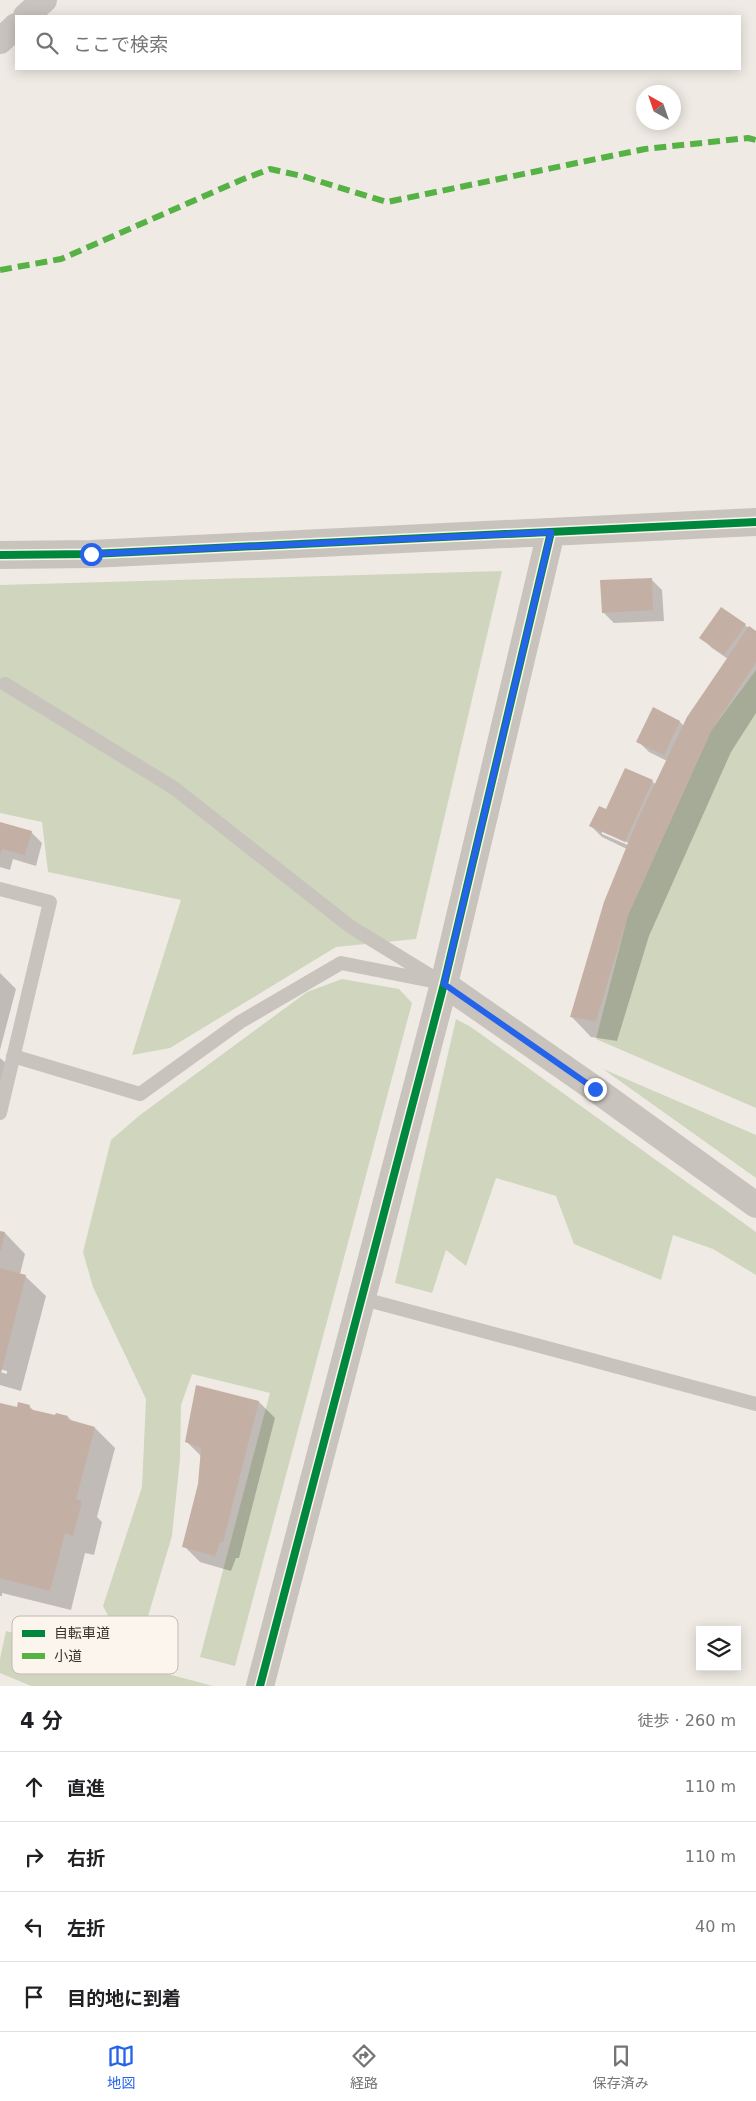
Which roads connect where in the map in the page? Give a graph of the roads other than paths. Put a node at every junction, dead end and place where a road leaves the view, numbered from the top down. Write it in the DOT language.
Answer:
graph roads {
  1 [pos="44,0"];
  2 [pos="27,15"];
  3 [pos="15,27"];
  4 [pos="0,41"];
  5 [pos="756,522"];
  6 [pos="551,532"];
  7 [pos="0,555"];
  8 [pos="6,684"];
  9 [pos="0,889"];
  10 [pos="444,984"];
  11 [pos="13,1056"];
  12 [pos="0,1113"];
  13 [pos="756,1205"];
  14 [pos="360,1298"];
  15 [pos="756,1404"];
  16 [pos="260,1686"];
  1 -- 2 [label="street"];
  3 -- 4 [label="street"];
  5 -- 6 [label="street"];
  6 -- 7 [label="street"];
  6 -- 10 [label="street"];
  8 -- 10 [label="lane"];
  9 -- 11 [label="lane"];
  10 -- 11 [label="lane"];
  10 -- 13 [label="street"];
  10 -- 14 [label="street"];
  11 -- 12 [label="lane"];
  14 -- 15 [label="lane"];
  14 -- 16 [label="street"];
}
